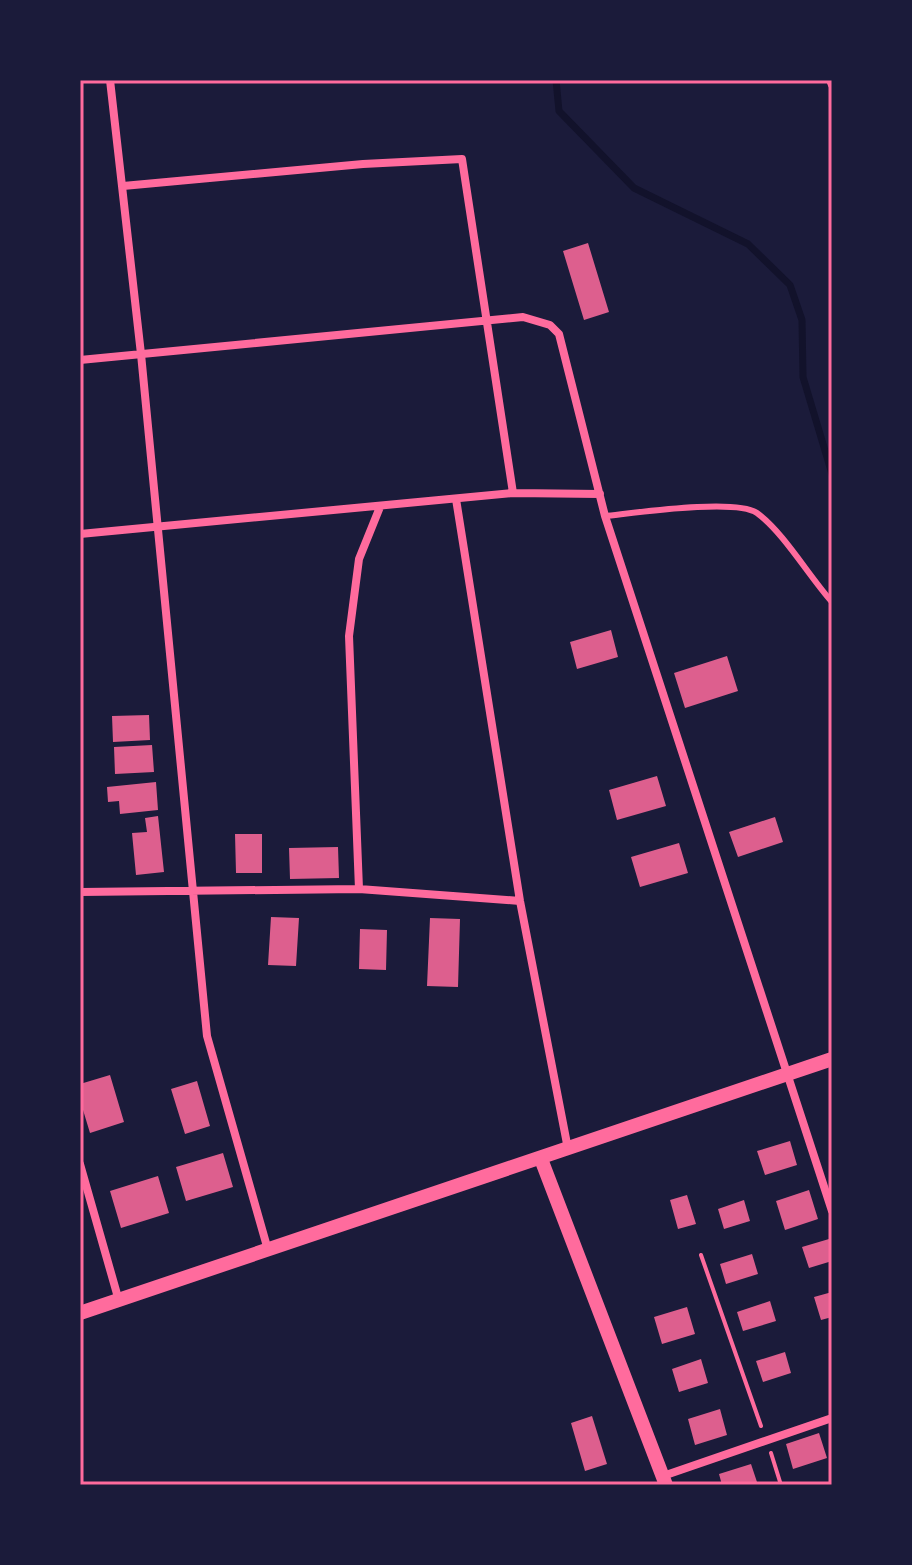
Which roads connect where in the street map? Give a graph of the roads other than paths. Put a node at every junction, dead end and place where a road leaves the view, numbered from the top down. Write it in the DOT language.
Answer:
graph roads {
  1 [pos="110,80"];
  2 [pos="123,186"];
  3 [pos="486,321"];
  4 [pos="141,354"];
  5 [pos="80,360"];
  6 [pos="513,493"];
  7 [pos="600,494"];
  8 [pos="456,499"];
  9 [pos="380,507"];
  10 [pos="605,516"];
  11 [pos="157,528"];
  12 [pos="80,534"];
  13 [pos="832,602"];
  14 [pos="359,889"];
  15 [pos="192,890"];
  16 [pos="80,892"];
  17 [pos="520,901"];
  18 [pos="832,1059"];
  19 [pos="785,1073"];
  20 [pos="568,1150"];
  21 [pos="541,1159"];
  22 [pos="80,1164"];
  23 [pos="832,1211"];
  24 [pos="268,1250"];
  25 [pos="119,1301"];
  26 [pos="80,1313"];
  27 [pos="832,1418"];
  28 [pos="664,1481"];
  1 -- 2 [label="street"];
  2 -- 3 [label="street"];
  2 -- 4 [label="street"];
  3 -- 4 [label="street"];
  3 -- 6 [label="street"];
  3 -- 7 [label="street"];
  4 -- 5 [label="street"];
  4 -- 11 [label="street"];
  6 -- 7 [label="street"];
  6 -- 8 [label="street"];
  7 -- 10 [label="street"];
  8 -- 9 [label="street"];
  8 -- 17 [label="street"];
  9 -- 11 [label="street"];
  9 -- 14 [label="street"];
  10 -- 13 [label="lane"];
  10 -- 19 [label="street"];
  11 -- 12 [label="street"];
  11 -- 15 [label="street"];
  14 -- 15 [label="street"];
  14 -- 17 [label="street"];
  15 -- 16 [label="street"];
  15 -- 24 [label="street"];
  17 -- 20 [label="street"];
  18 -- 19 [label="street"];
  19 -- 20 [label="street"];
  19 -- 23 [label="street"];
  20 -- 21 [label="street"];
  21 -- 24 [label="street"];
  21 -- 28 [label="street"];
  22 -- 25 [label="street"];
  24 -- 25 [label="street"];
  25 -- 26 [label="street"];
  27 -- 28 [label="street"];
}
